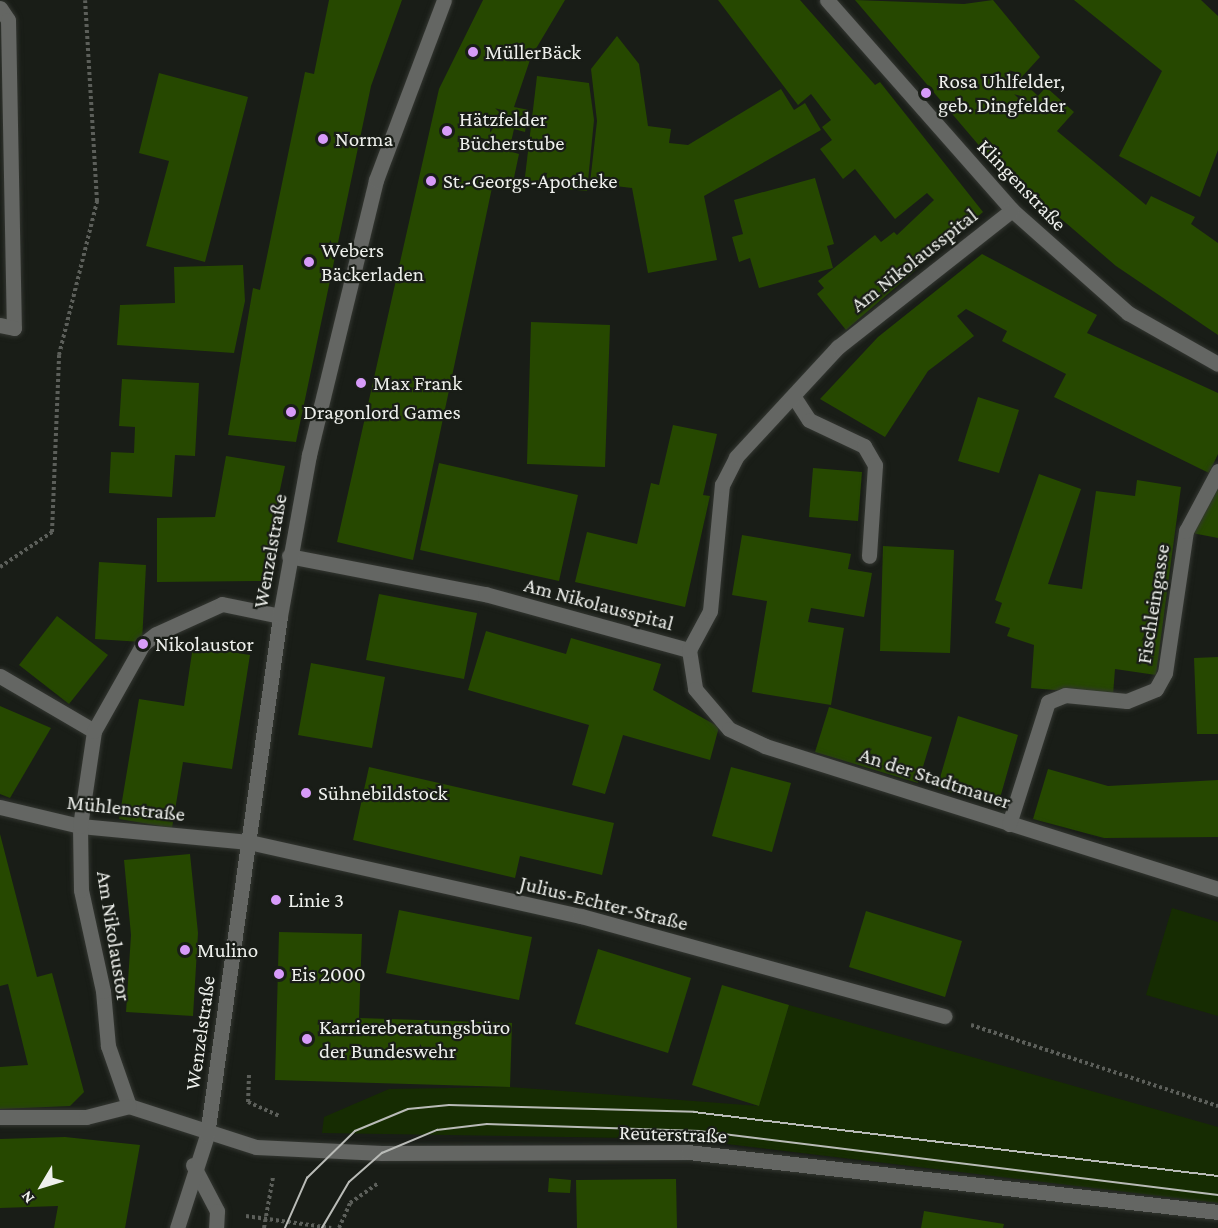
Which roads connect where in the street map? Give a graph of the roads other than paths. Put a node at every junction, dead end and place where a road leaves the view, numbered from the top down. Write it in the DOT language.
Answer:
graph roads {
  1 [pos="444,0"];
  2 [pos="827,0"];
  3 [pos="0,9"];
  4 [pos="1012,210"];
  5 [pos="0,326"];
  6 [pos="1218,364"];
  7 [pos="794,398"];
  8 [pos="1218,471"];
  9 [pos="289,556"];
  10 [pos="869,556"];
  11 [pos="280,616"];
  12 [pos="689,650"];
  13 [pos="0,676"];
  14 [pos="93,731"];
  15 [pos="0,807"];
  16 [pos="1009,824"];
  17 [pos="80,826"];
  18 [pos="249,842"];
  19 [pos="1218,889"];
  20 [pos="944,1016"];
  21 [pos="129,1106"];
  22 [pos="0,1117"];
  23 [pos="207,1135"];
  24 [pos="193,1165"];
  25 [pos="1218,1212"];
  26 [pos="177,1228"];
  27 [pos="216,1228"];
  1 -- 9 [label="street, Wenzelstraße"];
  2 -- 4 [label="street, Klingenstraße"];
  3 -- 5 [label="street"];
  4 -- 6 [label="street, Klingenstraße"];
  4 -- 7 [label="street, Am Nikolausspital"];
  7 -- 10 [label="street"];
  7 -- 12 [label="street, Am Nikolausspital"];
  8 -- 16 [label="street, Fischleingasse"];
  9 -- 11 [label="street, Wenzelstraße"];
  9 -- 12 [label="street, Am Nikolausspital"];
  11 -- 14 [label="street, Am Nikolaustor"];
  11 -- 18 [label="street, Wenzelstraße"];
  12 -- 16 [label="street, An der Stadtmauer"];
  13 -- 14 [label="street"];
  14 -- 17 [label="street, Am Nikolaustor"];
  15 -- 17 [label="street, Mühlenstraße"];
  16 -- 19 [label="street, An der Stadtmauer"];
  17 -- 18 [label="street, Mühlenstraße"];
  17 -- 21 [label="street, Am Nikolaustor"];
  18 -- 20 [label="street, Julius-Echter-Straße"];
  18 -- 23 [label="street, Wenzelstraße"];
  21 -- 22 [label="street"];
  21 -- 23 [label="street, Reuterstraße"];
  23 -- 24 [label="street, Wenzelstraße"];
  23 -- 25 [label="street, Reuterstraße"];
  24 -- 26 [label="street, Wenzelstraße"];
  24 -- 27 [label="street"];
}
